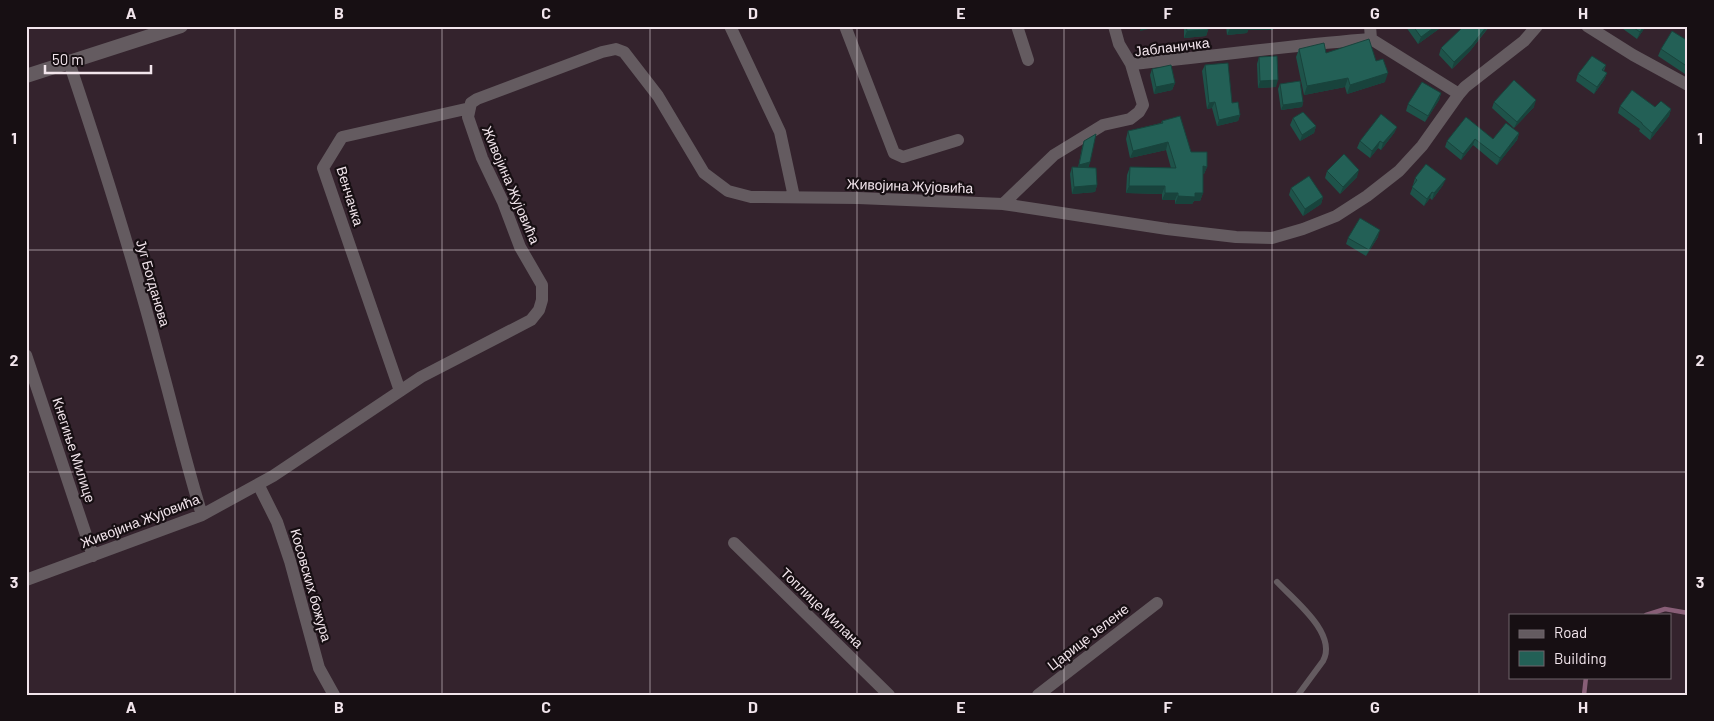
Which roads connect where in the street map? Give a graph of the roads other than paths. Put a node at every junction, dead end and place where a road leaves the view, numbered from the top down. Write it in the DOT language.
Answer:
graph roads {
  1 [pos="181,26"];
  2 [pos="730,26"];
  3 [pos="845,26"];
  4 [pos="1017,26"];
  5 [pos="1114,26"];
  6 [pos="1538,26"];
  7 [pos="1587,26"];
  8 [pos="1370,33"];
  9 [pos="1028,60"];
  10 [pos="69,62"];
  11 [pos="1130,64"];
  12 [pos="26,76"];
  13 [pos="1688,85"];
  14 [pos="1459,94"];
  15 [pos="470,108"];
  16 [pos="958,140"];
  17 [pos="794,197"];
  18 [pos="1003,204"];
  19 [pos="26,355"];
  20 [pos="400,391"];
  21 [pos="258,484"];
  22 [pos="202,515"];
  23 [pos="734,543"];
  24 [pos="93,556"];
  25 [pos="26,580"];
  26 [pos="1277,582"];
  27 [pos="1157,603"];
  28 [pos="334,695"];
  29 [pos="889,695"];
  30 [pos="1038,695"];
  31 [pos="1298,695"];
  1 -- 10 [label="street"];
  2 -- 17 [label="street"];
  3 -- 16 [label="street"];
  4 -- 9 [label="street"];
  5 -- 11 [label="street"];
  6 -- 14 [label="street, Живојина Жујовића"];
  7 -- 13 [label="street"];
  8 -- 11 [label="street, Јабланичка"];
  8 -- 14 [label="street"];
  10 -- 12 [label="street"];
  10 -- 22 [label="street, Југ Богданова"];
  11 -- 18 [label="street, Јабланичка"];
  14 -- 18 [label="street, Живојина Жујовића"];
  15 -- 17 [label="street, Живојина Жујовића"];
  15 -- 20 [label="street, Живојина Жујовића"];
  15 -- 20 [label="street, Венчачка"];
  17 -- 18 [label="street, Живојина Жујовића"];
  19 -- 24 [label="street, Кнегиње Милице"];
  20 -- 21 [label="street, Живојина Жујовића"];
  21 -- 22 [label="street, Живојина Жујовића"];
  21 -- 28 [label="street, Косовских божура"];
  22 -- 24 [label="street, Живојина Жујовића"];
  23 -- 29 [label="street, Топлице Милана"];
  24 -- 25 [label="street, Живојина Жујовића"];
  26 -- 31 [label="lane"];
  27 -- 30 [label="street, Царице Јелене"];
}
